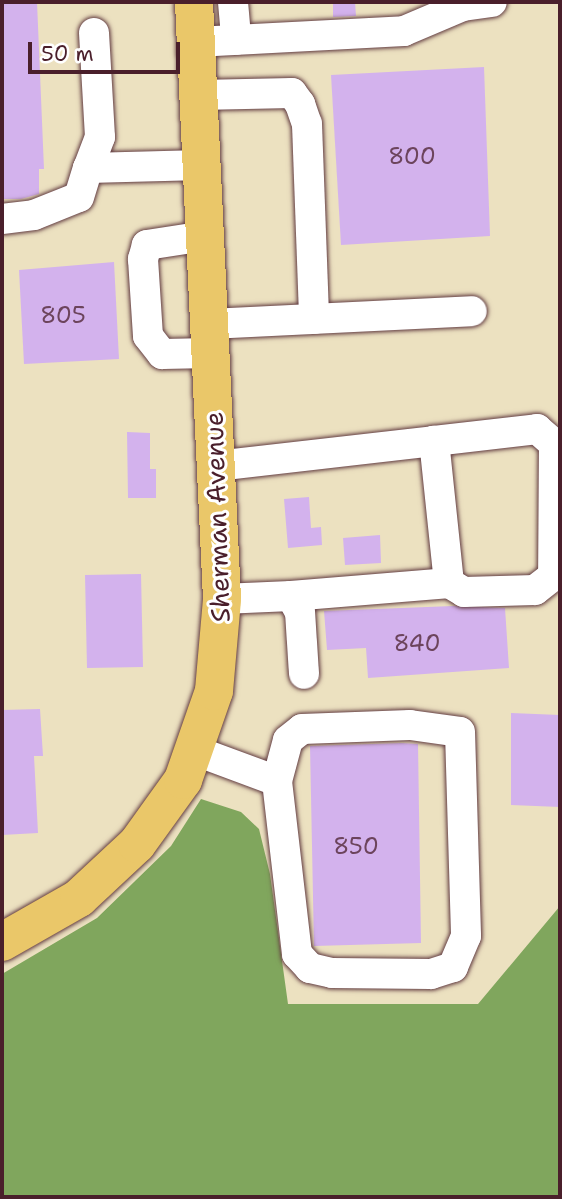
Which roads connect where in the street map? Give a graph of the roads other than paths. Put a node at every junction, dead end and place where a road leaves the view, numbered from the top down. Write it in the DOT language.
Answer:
graph roads {
  1 [pos="194,2"];
  2 [pos="233,2"];
  3 [pos="492,2"];
  4 [pos="94,33"];
  5 [pos="236,40"];
  6 [pos="196,43"];
  7 [pos="199,95"];
  8 [pos="202,165"];
  9 [pos="88,168"];
  10 [pos="2,219"];
  11 [pos="205,236"];
  12 [pos="472,311"];
  13 [pos="314,319"];
  14 [pos="210,338"];
  15 [pos="434,441"];
  16 [pos="216,466"];
  17 [pos="449,583"];
  18 [pos="291,596"];
  19 [pos="222,599"];
  20 [pos="304,674"];
  21 [pos="196,751"];
  22 [pos="277,781"];
  23 [pos="2,942"];
  1 -- 6 [label="main road, Sherman Avenue"];
  2 -- 5 [label="lane"];
  3 -- 5 [label="lane"];
  4 -- 9 [label="lane"];
  5 -- 6 [label="lane"];
  6 -- 7 [label="main road, Sherman Avenue"];
  7 -- 8 [label="main road, Sherman Avenue"];
  7 -- 13 [label="lane"];
  8 -- 9 [label="lane"];
  8 -- 11 [label="main road, Sherman Avenue"];
  9 -- 10 [label="lane"];
  11 -- 14 [label="main road, Sherman Avenue"];
  11 -- 14 [label="lane"];
  12 -- 13 [label="lane"];
  13 -- 14 [label="lane"];
  14 -- 16 [label="main road, Sherman Avenue"];
  15 -- 16 [label="lane"];
  15 -- 17 [label="lane"];
  15 -- 17 [label="lane"];
  16 -- 19 [label="main road, Sherman Avenue"];
  17 -- 18 [label="lane"];
  18 -- 19 [label="lane"];
  18 -- 20 [label="lane"];
  19 -- 21 [label="main road, Sherman Avenue"];
  21 -- 22 [label="lane"];
  21 -- 23 [label="main road, Sherman Avenue"];
  22 -- 22 [label="lane"];
}
